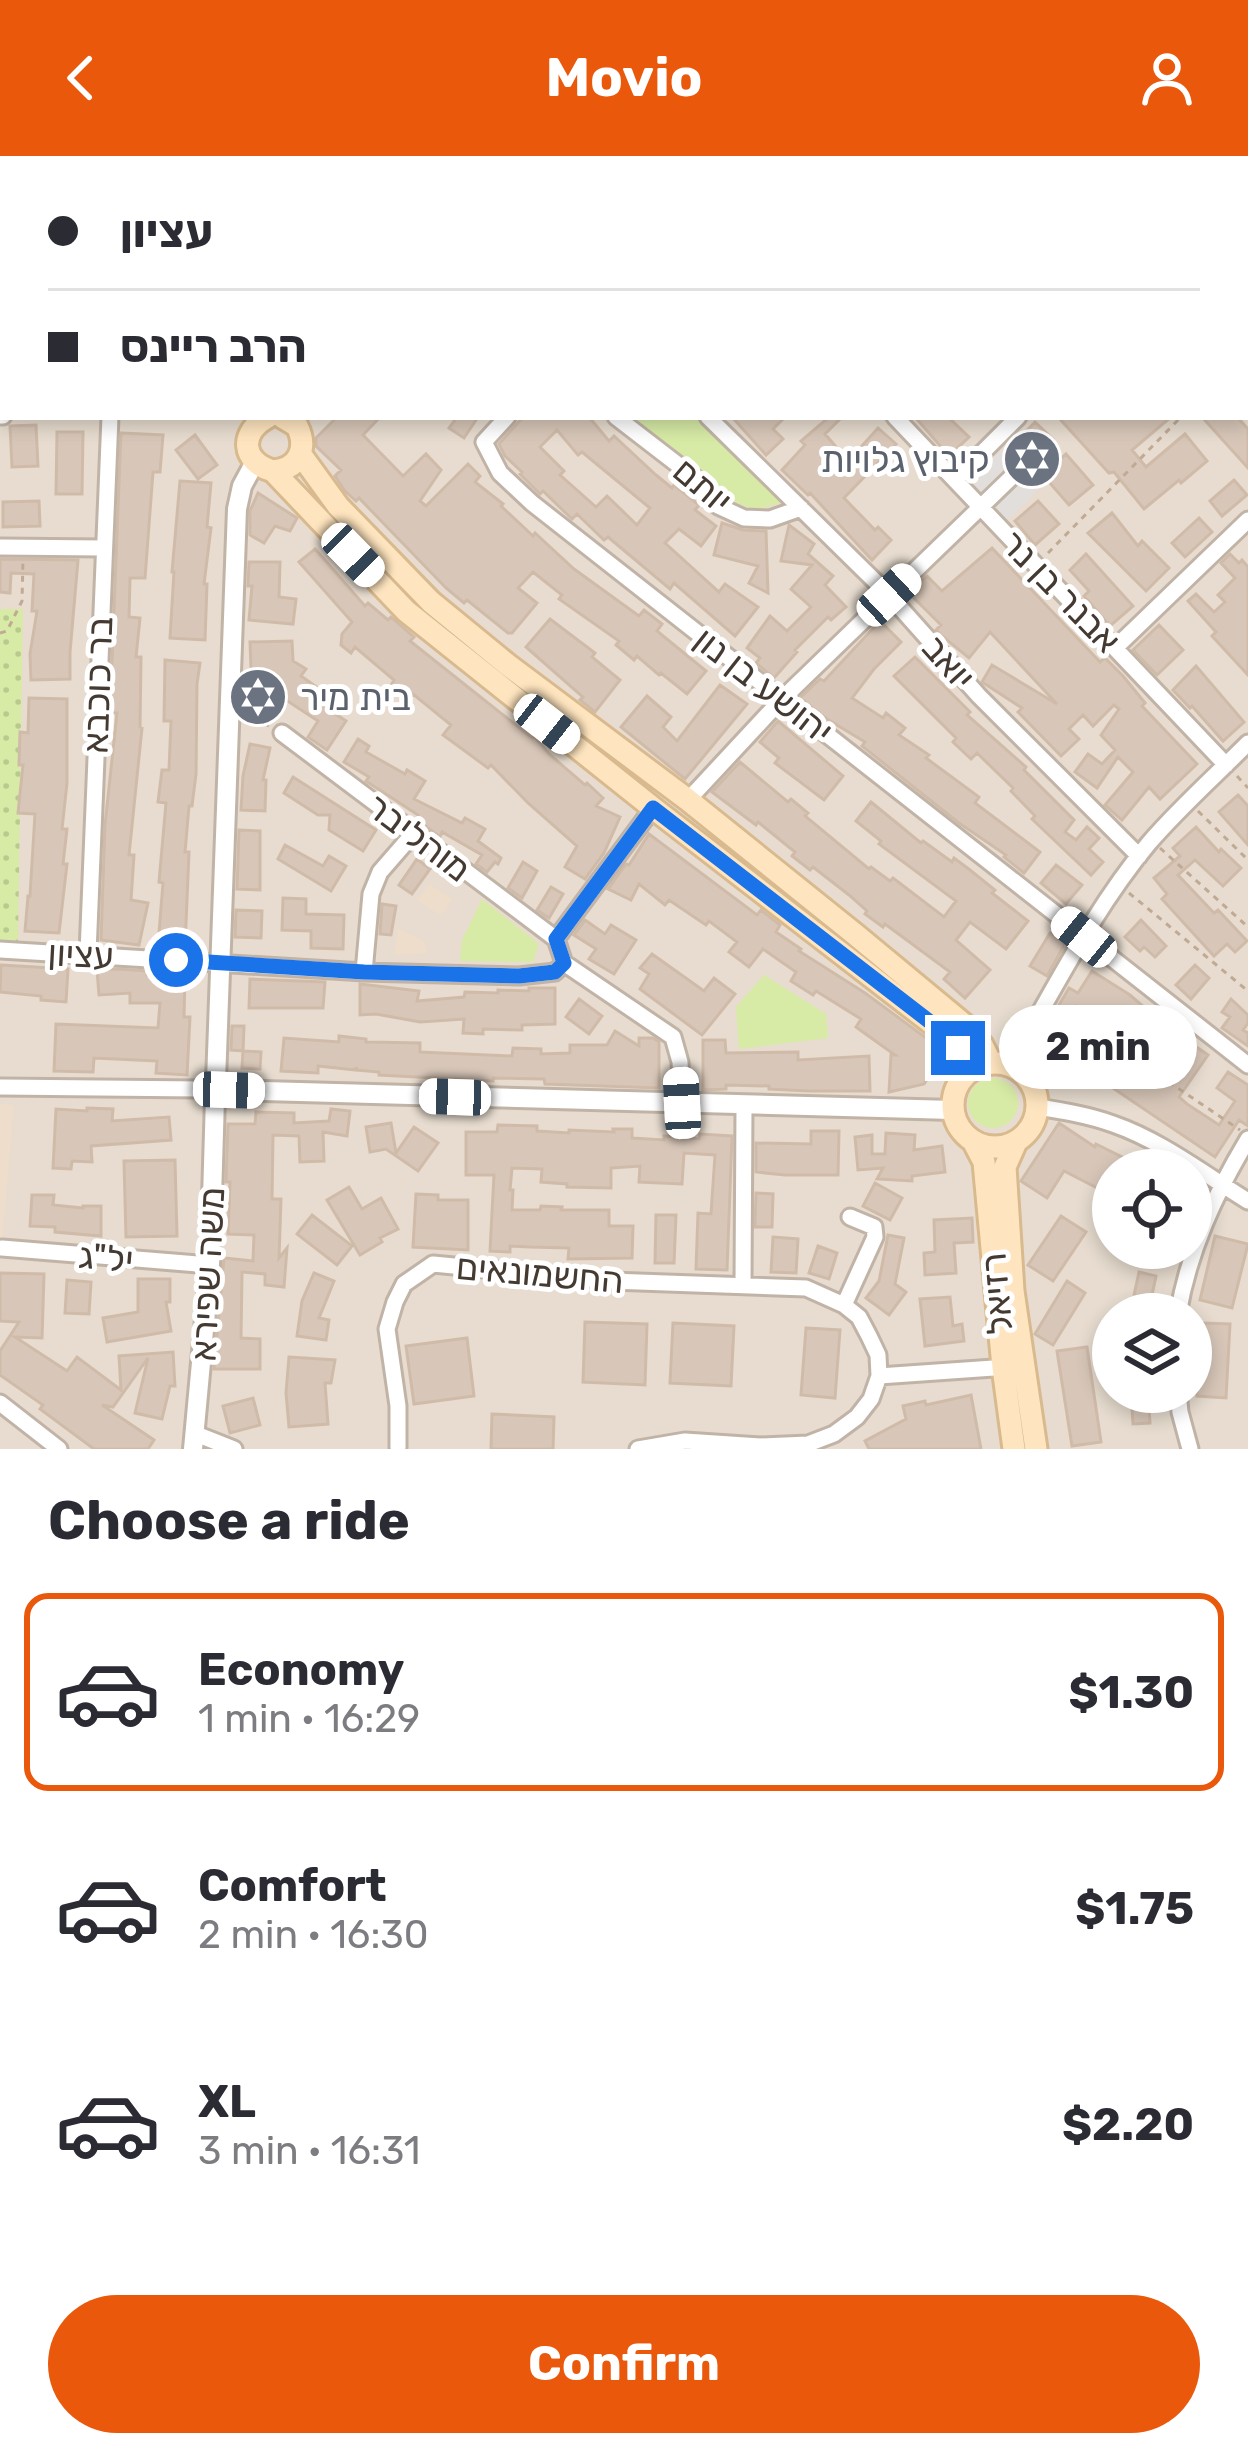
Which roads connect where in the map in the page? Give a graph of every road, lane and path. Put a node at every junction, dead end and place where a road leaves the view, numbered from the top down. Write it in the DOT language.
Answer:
graph roads {
  1 [pos="110,420"];
  2 [pos="295,420"];
  3 [pos="504,420"];
  4 [pos="620,420"];
  5 [pos="711,420"];
  6 [pos="898,420"];
  7 [pos="1015,420"];
  8 [pos="1178,420"];
  9 [pos="254,422"];
  10 [pos="301,455"];
  11 [pos="264,467"];
  12 [pos="1020,470"];
  13 [pos="955,480"];
  14 [pos="801,508"];
  15 [pos="982,508"];
  16 [pos="1248,520"];
  17 [pos="0,547"];
  18 [pos="23,547"];
  19 [pos="102,548"];
  20 [pos="1036,565"];
  21 [pos="889,595"];
  22 [pos="0,633"];
  23 [pos="1115,648"];
  24 [pos="781,700"];
  25 [pos="228,703"];
  26 [pos="282,734"];
  27 [pos="1248,743"];
  28 [pos="1226,765"];
  29 [pos="1248,788"];
  30 [pos="688,800"];
  31 [pos="1189,802"];
  32 [pos="653,808"];
  33 [pos="413,834"];
  34 [pos="1151,841"];
  35 [pos="1139,856"];
  36 [pos="1248,860"];
  37 [pos="1118,884"];
  38 [pos="1248,927"];
  39 [pos="1084,937"];
  40 [pos="556,939"];
  41 [pos="0,950"];
  42 [pos="88,953"];
  43 [pos="220,963"];
  44 [pos="564,963"];
  45 [pos="364,972"];
  46 [pos="1248,992"];
  47 [pos="1048,1000"];
  48 [pos="1000,1064"];
  49 [pos="1248,1065"];
  50 [pos="968,1072"];
  51 [pos="0,1087"];
  52 [pos="215,1090"];
  53 [pos="682,1103"];
  54 [pos="744,1106"];
  55 [pos="1037,1107"];
  56 [pos="952,1110"];
  57 [pos="1248,1138"];
  58 [pos="973,1142"];
  59 [pos="1016,1142"];
  60 [pos="1221,1184"];
  61 [pos="1248,1201"];
  62 [pos="850,1217"];
  63 [pos="2,1248"];
  64 [pos="209,1265"];
  65 [pos="743,1284"];
  66 [pos="1183,1293"];
  67 [pos="844,1305"];
  68 [pos="1014,1366"];
  69 [pos="879,1376"];
  70 [pos="0,1402"];
  71 [pos="1180,1413"];
  72 [pos="197,1444"];
  73 [pos="397,1448"];
  74 [pos="760,1448"];
  75 [pos="59,1449"];
  76 [pos="233,1449"];
  77 [pos="638,1449"];
  78 [pos="1014,1449"];
  79 [pos="1036,1449"];
  80 [pos="1190,1449"];
  1 -- 19 [label="street, בר כוכבא"];
  2 -- 10 [label="main road"];
  3 -- 24 [label="street, יהושע בן נון"];
  4 -- 14 [label="street, יותם"];
  5 -- 14 [label="street, יואב"];
  6 -- 13 [label="street, אבנר בן נר"];
  7 -- 13 [label="street"];
  8 -- 20 [label="path"];
  9 -- 11 [label="main road"];
  10 -- 11 [label="main road"];
  10 -- 30 [label="main road"];
  11 -- 25 [label="street, משה שפירא"];
  11 -- 32 [label="main road"];
  12 -- 15 [label="street"];
  13 -- 15 [label="street, אבנר בן נר"];
  14 -- 21 [label="street, יואב"];
  15 -- 20 [label="street, אבנר בן נר"];
  15 -- 21 [label="street"];
  16 -- 23 [label="street"];
  17 -- 18 [label="street"];
  18 -- 19 [label="street"];
  18 -- 22 [label="path"];
  19 -- 42 [label="street, בר כוכבא"];
  20 -- 23 [label="street, אבנר בן נר"];
  21 -- 24 [label="street"];
  21 -- 35 [label="street, יואב"];
  23 -- 28 [label="street, אבנר בן נר"];
  24 -- 30 [label="street"];
  24 -- 39 [label="street, יהושע בן נון"];
  25 -- 26 [label="path"];
  25 -- 43 [label="street, משה שפירא"];
  26 -- 33 [label="street, מוהליבר"];
  27 -- 28 [label="street"];
  28 -- 29 [label="path"];
  28 -- 31 [label="street"];
  30 -- 48 [label="main road"];
  31 -- 34 [label="street"];
  31 -- 36 [label="path"];
  32 -- 40 [label="street"];
  32 -- 50 [label="main road"];
  33 -- 40 [label="street, מוהליבר"];
  33 -- 45 [label="street"];
  34 -- 35 [label="street"];
  34 -- 38 [label="path"];
  35 -- 37 [label="street"];
  37 -- 39 [label="street"];
  37 -- 46 [label="path"];
  39 -- 47 [label="street"];
  39 -- 49 [label="street, יהושע בן נון"];
  40 -- 44 [label="street"];
  41 -- 42 [label="street, עציון"];
  42 -- 43 [label="street, עציון"];
  43 -- 45 [label="street, עציון"];
  43 -- 52 [label="street, משה שפירא"];
  44 -- 45 [label="street, עציון"];
  44 -- 53 [label="street"];
  47 -- 48 [label="street"];
  47 -- 57 [label="path"];
  48 -- 50 [label="main road"];
  48 -- 55 [label="main road"];
  50 -- 56 [label="main road"];
  51 -- 52 [label="street"];
  52 -- 53 [label="street"];
  52 -- 64 [label="street, משה שפירא"];
  53 -- 54 [label="street"];
  54 -- 56 [label="street"];
  54 -- 65 [label="street"];
  55 -- 59 [label="main road"];
  55 -- 60 [label="street"];
  56 -- 58 [label="main road"];
  57 -- 60 [label="street"];
  58 -- 59 [label="main road"];
  58 -- 68 [label="main road, רזיאל"];
  59 -- 68 [label="main road, רזיאל"];
  60 -- 61 [label="street"];
  60 -- 66 [label="street"];
  62 -- 67 [label="street"];
  63 -- 64 [label="street, יל\"ג"];
  64 -- 72 [label="street, משה שפירא"];
  65 -- 67 [label="street, החשמונאים"];
  65 -- 73 [label="street, החשמונאים"];
  67 -- 69 [label="street"];
  68 -- 69 [label="street"];
  68 -- 78 [label="main road, רזיאל"];
  68 -- 79 [label="main road, רזיאל"];
  69 -- 74 [label="street"];
  70 -- 75 [label="street"];
  71 -- 80 [label="street"];
  72 -- 76 [label="street"];
  74 -- 77 [label="street"];
}
